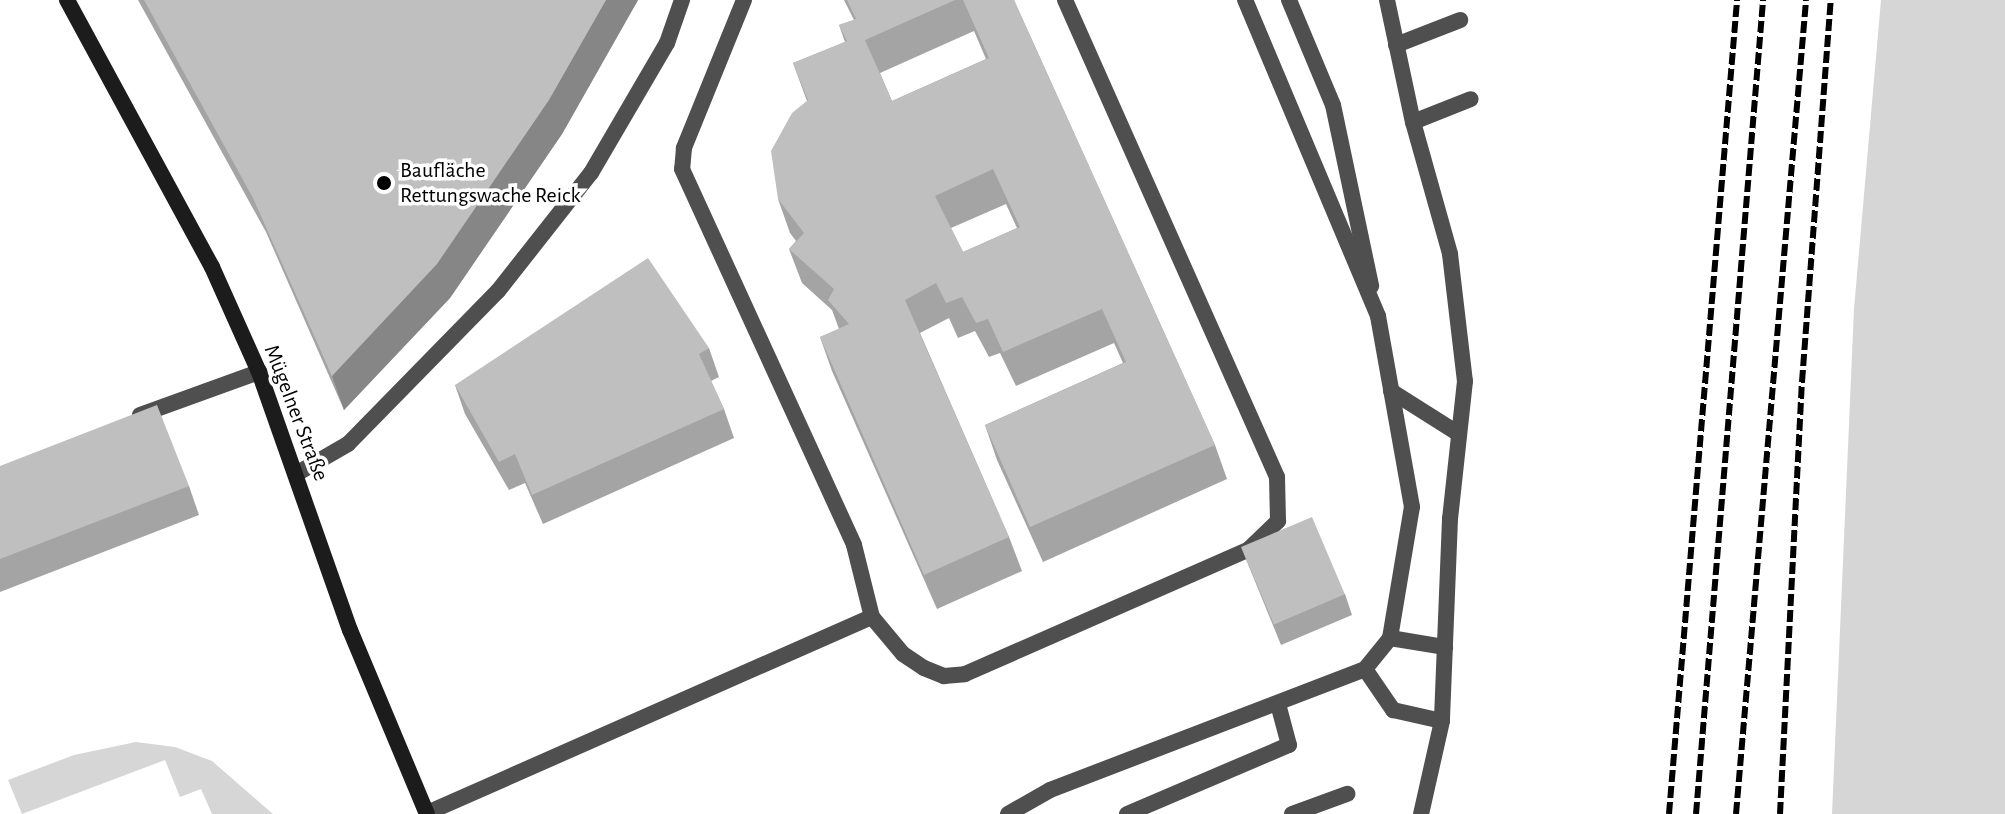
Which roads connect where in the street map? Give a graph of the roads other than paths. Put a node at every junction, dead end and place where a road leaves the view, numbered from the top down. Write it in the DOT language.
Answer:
graph roads {
  1 [pos="67,0"];
  2 [pos="682,0"];
  3 [pos="744,0"];
  4 [pos="1065,0"];
  5 [pos="1245,0"];
  6 [pos="1289,0"];
  7 [pos="1387,0"];
  8 [pos="1460,20"];
  9 [pos="1396,45"];
  10 [pos="1471,99"];
  11 [pos="1413,122"];
  12 [pos="1378,316"];
  13 [pos="259,372"];
  14 [pos="1391,391"];
  15 [pos="129,419"];
  16 [pos="1459,434"];
  17 [pos="296,474"];
  18 [pos="872,617"];
  19 [pos="1390,638"];
  20 [pos="1445,647"];
  21 [pos="1365,669"];
  22 [pos="1278,704"];
  23 [pos="1442,721"];
  24 [pos="1347,794"];
  25 [pos="427,813"];
  26 [pos="1008,814"];
  27 [pos="1127,814"];
  28 [pos="1292,814"];
  29 [pos="1421,814"];
  1 -- 13 [label="street, Mügelner Straße"];
  2 -- 17 [label="lane"];
  3 -- 18 [label="lane"];
  4 -- 18 [label="lane"];
  5 -- 12 [label="lane"];
  6 -- 12 [label="lane"];
  7 -- 9 [label="lane"];
  8 -- 9 [label="lane"];
  9 -- 11 [label="lane"];
  10 -- 11 [label="lane"];
  11 -- 16 [label="lane"];
  12 -- 14 [label="lane"];
  13 -- 15 [label="lane"];
  13 -- 17 [label="street, Mügelner Straße"];
  14 -- 16 [label="lane"];
  14 -- 19 [label="lane"];
  16 -- 20 [label="lane"];
  17 -- 25 [label="street, Mügelner Straße"];
  18 -- 25 [label="lane"];
  19 -- 20 [label="lane"];
  19 -- 21 [label="lane"];
  20 -- 23 [label="lane"];
  21 -- 22 [label="lane"];
  21 -- 23 [label="lane"];
  22 -- 26 [label="lane"];
  22 -- 27 [label="lane"];
  23 -- 29 [label="lane"];
  24 -- 28 [label="lane"];
}
